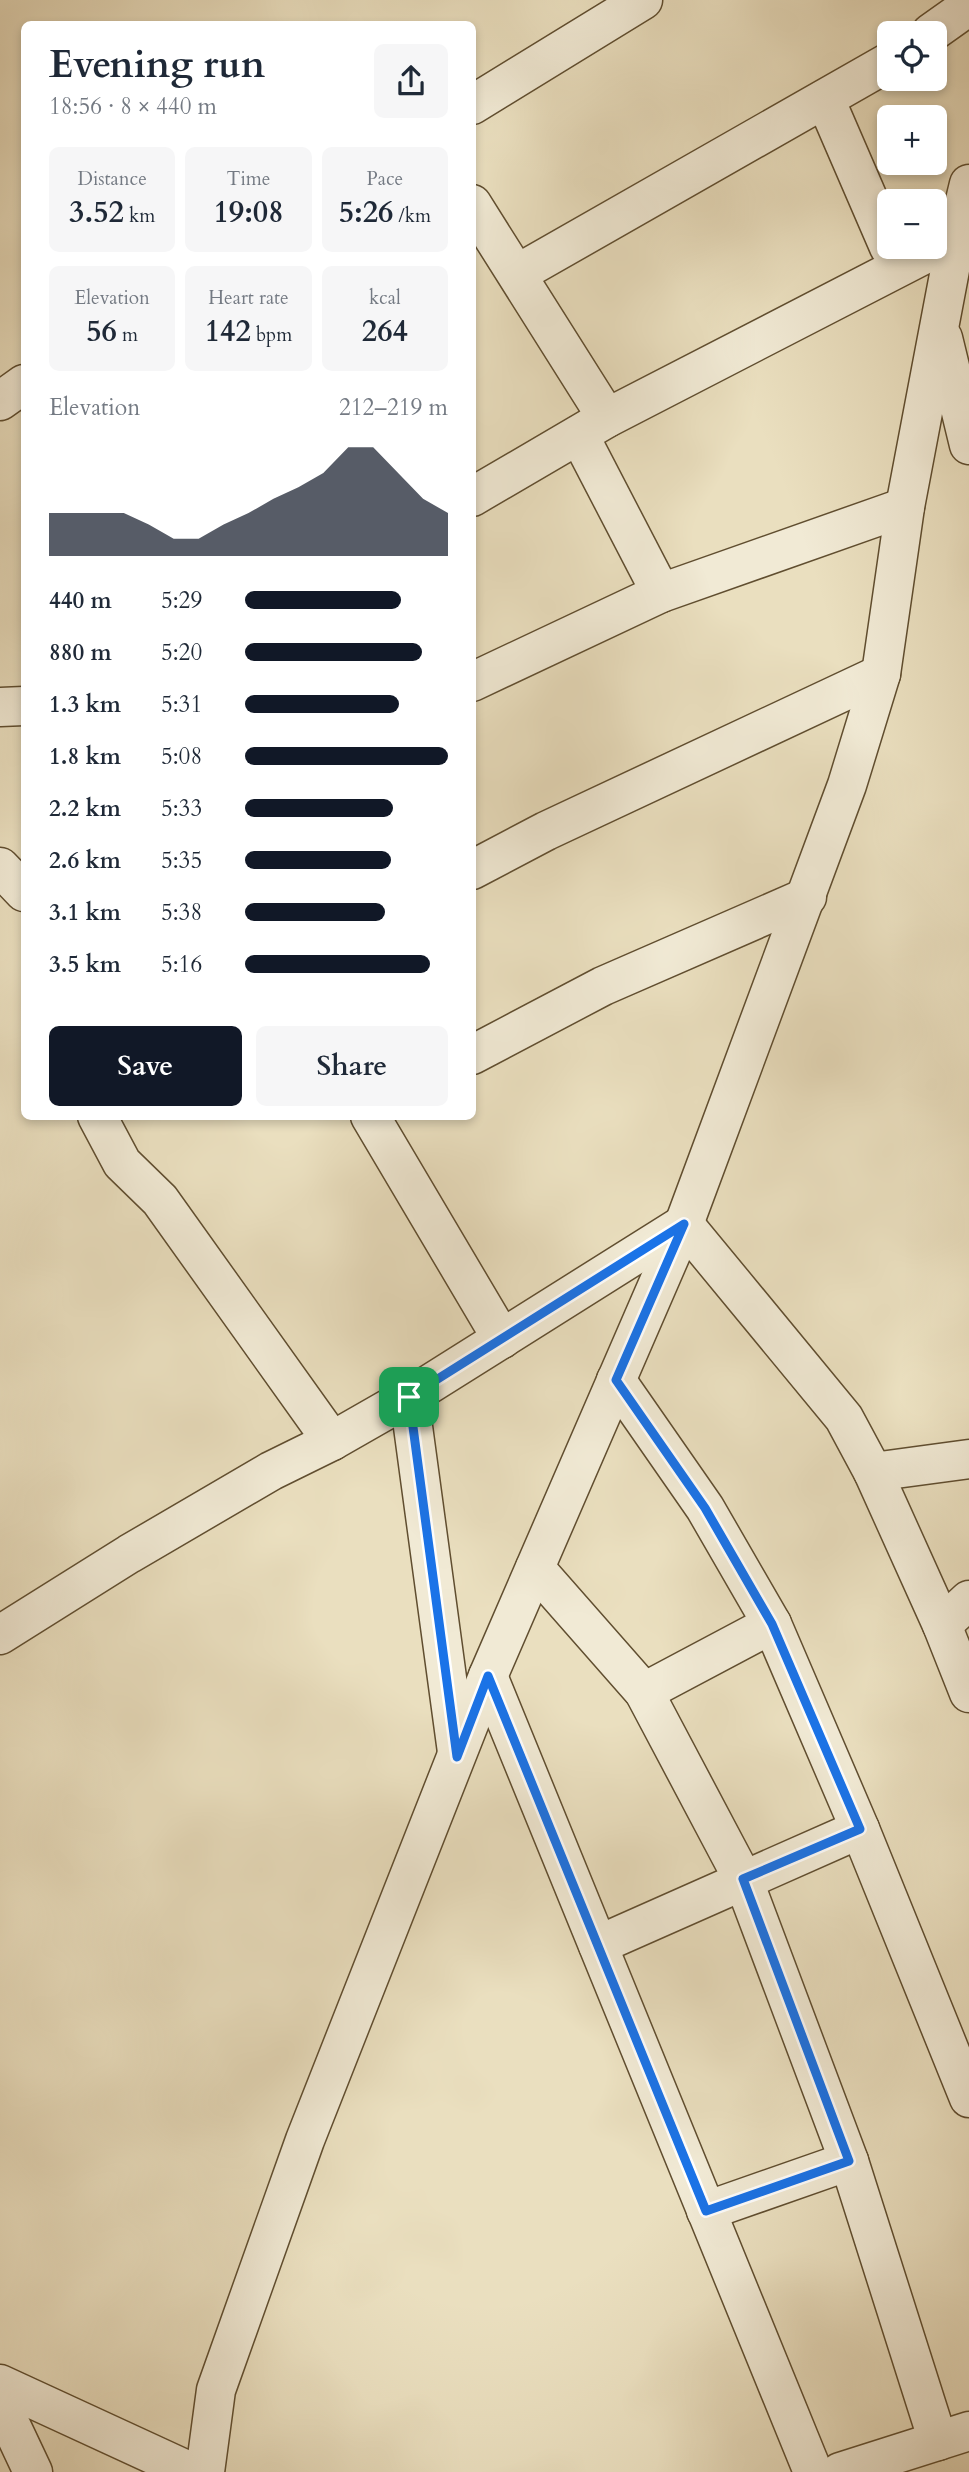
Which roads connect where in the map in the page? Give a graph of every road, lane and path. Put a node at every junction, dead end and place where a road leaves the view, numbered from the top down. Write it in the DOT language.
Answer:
graph roads {
  1 [pos="643,0"];
  2 [pos="969,6"];
  3 [pos="947,21"];
  4 [pos="877,69"];
  5 [pos="825,99"];
  6 [pos="476,103"];
  7 [pos="969,184"];
  8 [pos="476,210"];
  9 [pos="877,219"];
  10 [pos="963,236"];
  11 [pos="883,259"];
  12 [pos="517,274"];
  13 [pos="939,326"];
  14 [pos="21,385"];
  15 [pos="0,401"];
  16 [pos="593,426"];
  17 [pos="969,445"];
  18 [pos="476,495"];
  19 [pos="905,507"];
  20 [pos="661,593"];
  21 [pos="881,674"];
  22 [pos="476,680"];
  23 [pos="21,706"];
  24 [pos="0,707"];
  25 [pos="0,867"];
  26 [pos="476,868"];
  27 [pos="21,889"];
  28 [pos="807,897"];
  29 [pos="476,1053"];
  30 [pos="99,1120"];
  31 [pos="372,1120"];
  32 [pos="684,1224"];
  33 [pos="502,1339"];
  34 [pos="616,1380"];
  35 [pos="409,1397"];
  36 [pos="332,1441"];
  37 [pos="969,1459"];
  38 [pos="873,1472"];
  39 [pos="535,1568"];
  40 [pos="956,1613"];
  41 [pos="772,1624"];
  42 [pos="0,1635"];
  43 [pos="488,1676"];
  44 [pos="644,1692"];
  45 [pos="969,1693"];
  46 [pos="457,1757"];
  47 [pos="860,1829"];
  48 [pos="743,1879"];
  49 [pos="598,1945"];
  50 [pos="969,2098"];
  51 [pos="849,2161"];
  52 [pos="706,2211"];
  53 [pos="0,2384"];
  54 [pos="0,2402"];
  55 [pos="953,2436"];
  56 [pos="33,2472"];
  57 [pos="191,2472"];
  58 [pos="205,2472"];
  59 [pos="813,2472"];
  60 [pos="840,2472"];
  1 -- 6 [label="street"];
  2 -- 3 [label="street"];
  4 -- 5 [label="street"];
  5 -- 9 [label="street"];
  5 -- 12 [label="street"];
  7 -- 10 [label="street"];
  8 -- 12 [label="street"];
  10 -- 13 [label="street"];
  11 -- 16 [label="street"];
  12 -- 16 [label="street"];
  13 -- 17 [label="street"];
  13 -- 19 [label="street"];
  14 -- 15 [label="street"];
  16 -- 18 [label="street"];
  16 -- 20 [label="street"];
  19 -- 20 [label="street"];
  19 -- 21 [label="street"];
  20 -- 22 [label="street"];
  21 -- 26 [label="street"];
  21 -- 28 [label="street"];
  23 -- 24 [label="street"];
  25 -- 27 [label="street"];
  28 -- 29 [label="street"];
  28 -- 32 [label="street"];
  30 -- 36 [label="street"];
  31 -- 33 [label="street"];
  32 -- 33 [label="street"];
  32 -- 34 [label="street"];
  32 -- 38 [label="street"];
  33 -- 35 [label="street"];
  34 -- 39 [label="street"];
  34 -- 41 [label="street"];
  35 -- 36 [label="street"];
  35 -- 46 [label="street"];
  36 -- 42 [label="street"];
  37 -- 38 [label="street"];
  38 -- 40 [label="street"];
  39 -- 43 [label="street"];
  39 -- 44 [label="street"];
  40 -- 45 [label="street"];
  41 -- 44 [label="street"];
  41 -- 47 [label="street"];
  43 -- 46 [label="street"];
  43 -- 49 [label="street"];
  44 -- 48 [label="street"];
  46 -- 58 [label="street"];
  47 -- 48 [label="street"];
  47 -- 50 [label="street"];
  48 -- 49 [label="street"];
  48 -- 51 [label="street"];
  49 -- 52 [label="street"];
  51 -- 52 [label="street"];
  51 -- 55 [label="street"];
  52 -- 59 [label="street"];
  53 -- 57 [label="street"];
  54 -- 56 [label="street"];
  55 -- 60 [label="street"];
}
